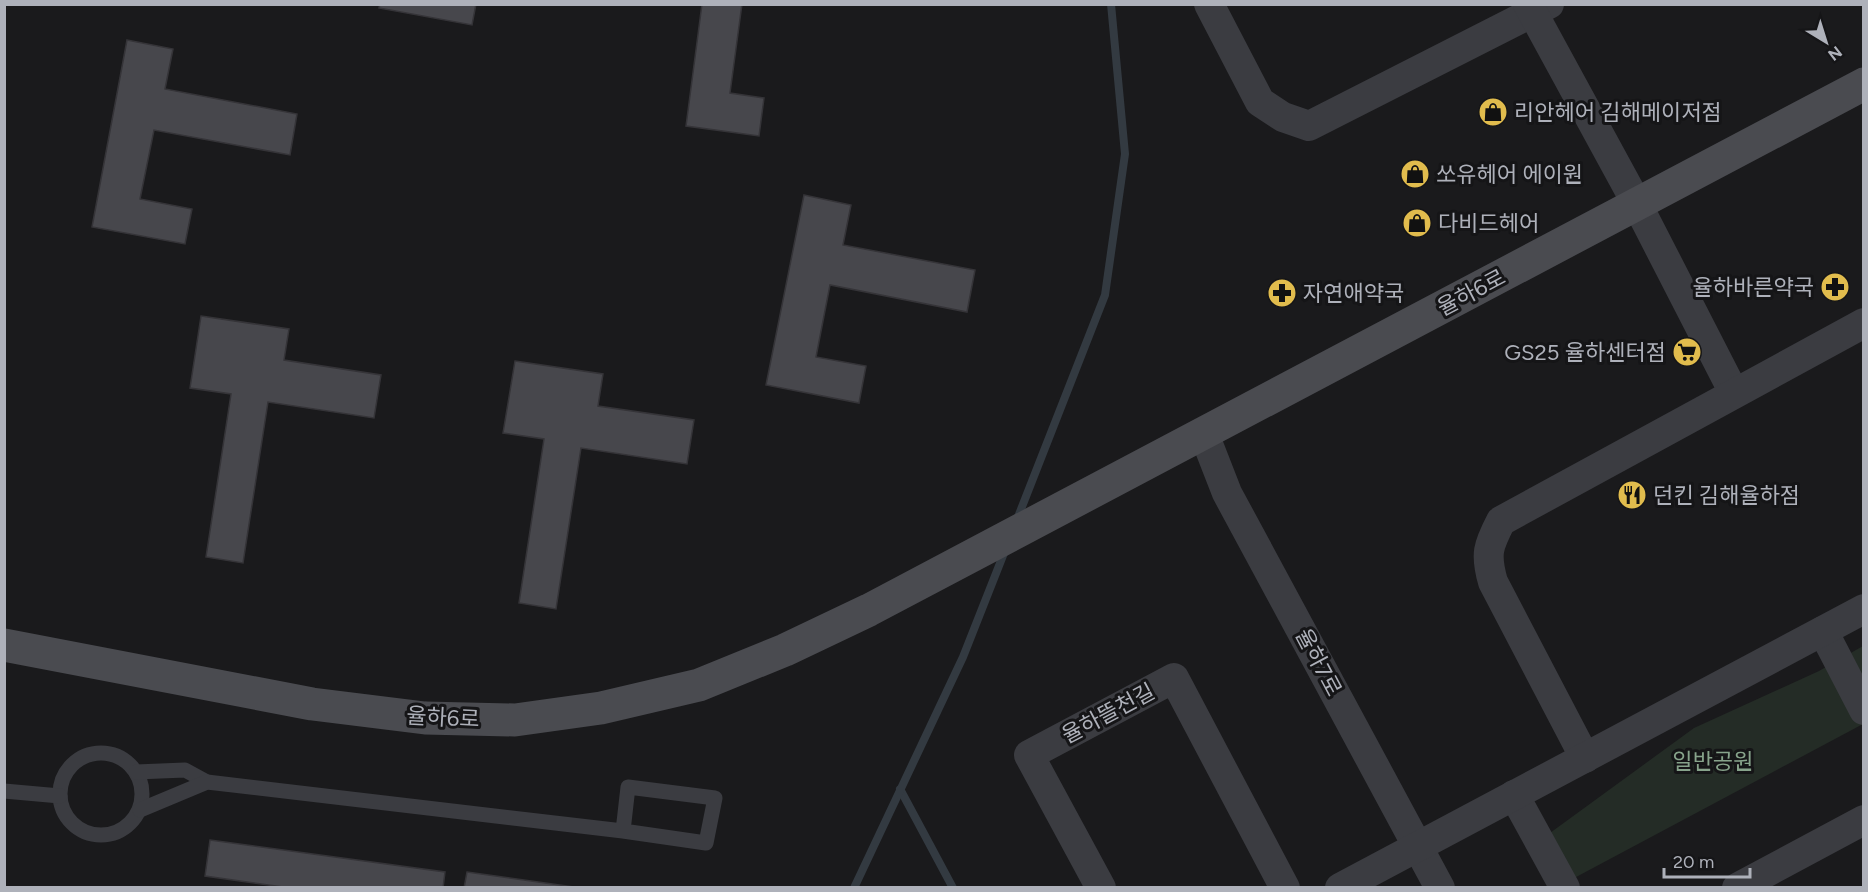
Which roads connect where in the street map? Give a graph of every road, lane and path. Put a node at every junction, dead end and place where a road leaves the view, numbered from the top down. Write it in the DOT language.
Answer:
graph roads {
  1 [pos="1209,4"];
  2 [pos="1536,7"];
  3 [pos="1863,84"];
  4 [pos="1637,204"];
  5 [pos="1863,323"];
  6 [pos="1734,393"];
  7 [pos="1204,434"];
  8 [pos="1863,609"];
  9 [pos="1823,631"];
  10 [pos="4,645"];
  11 [pos="1863,710"];
  12 [pos="1585,758"];
  13 [pos="136,772"];
  14 [pos="207,782"];
  15 [pos="4,791"];
  16 [pos="1514,795"];
  17 [pos="60,796"];
  18 [pos="140,810"];
  19 [pos="1863,820"];
  20 [pos="623,831"];
  21 [pos="1418,846"];
  22 [pos="1752,884"];
  23 [pos="1101,888"];
  24 [pos="1285,888"];
  25 [pos="1340,888"];
  26 [pos="1440,888"];
  27 [pos="1565,888"];
  1 -- 2 [label="street"];
  2 -- 4 [label="street"];
  3 -- 4 [label="street, 율하6로"];
  4 -- 6 [label="street"];
  4 -- 7 [label="street, 율하6로"];
  5 -- 6 [label="street"];
  6 -- 12 [label="street"];
  7 -- 10 [label="street, 율하6로"];
  7 -- 21 [label="street, 율하7로"];
  8 -- 9 [label="street"];
  9 -- 11 [label="street"];
  9 -- 12 [label="street"];
  12 -- 16 [label="street"];
  13 -- 14 [label="lane"];
  13 -- 17 [label="lane"];
  13 -- 18 [label="lane"];
  14 -- 18 [label="lane"];
  14 -- 20 [label="lane"];
  15 -- 17 [label="lane"];
  16 -- 21 [label="street"];
  16 -- 27 [label="street"];
  17 -- 18 [label="lane"];
  19 -- 22 [label="street"];
  20 -- 20 [label="lane"];
  21 -- 25 [label="street"];
  21 -- 26 [label="street, 율하7로"];
  23 -- 24 [label="street, 율하뜰천길"];
}
